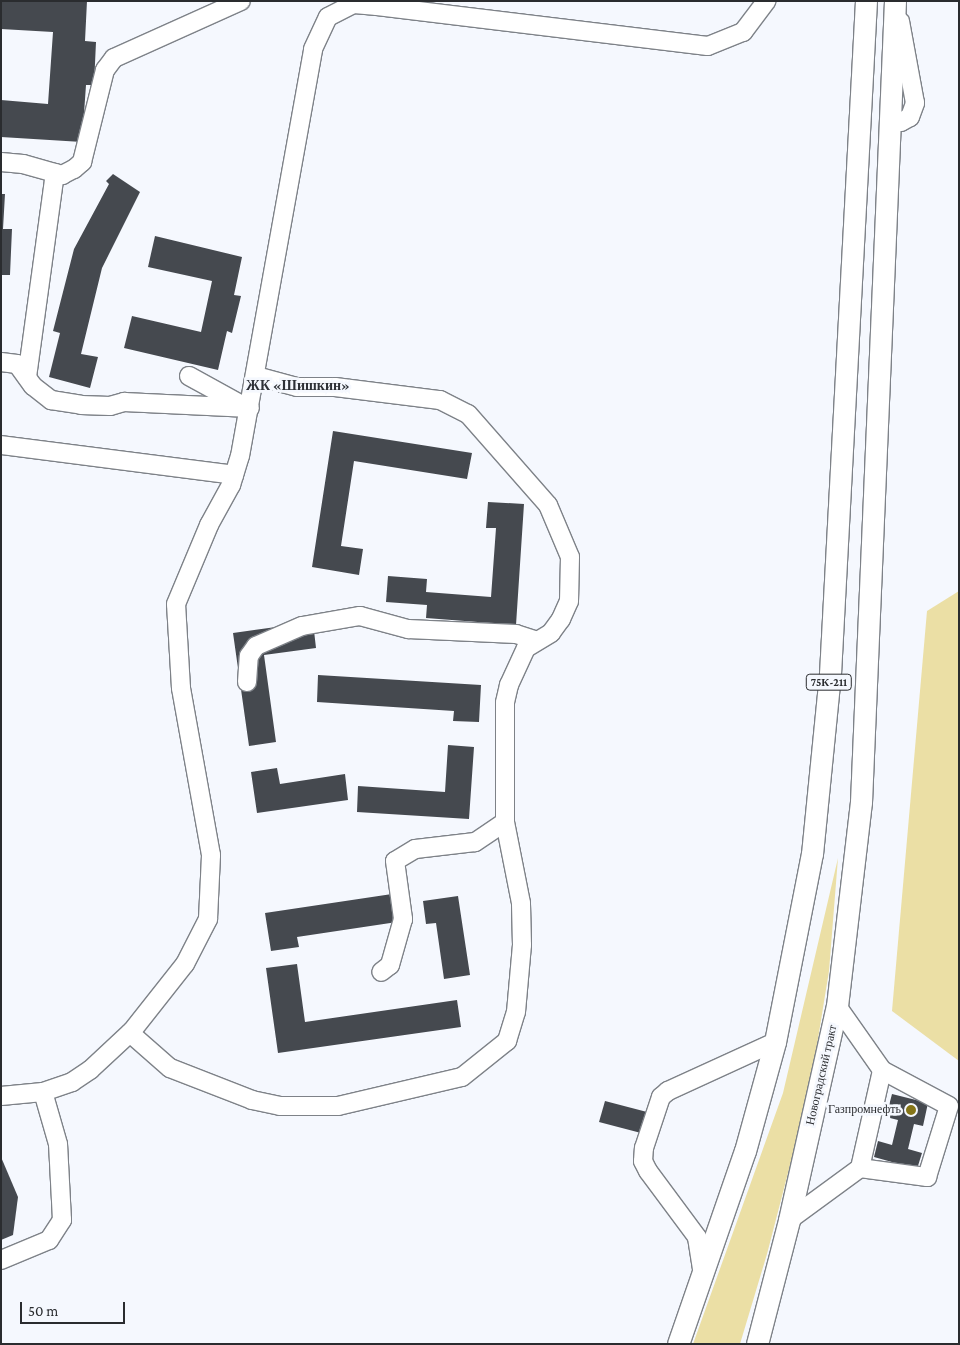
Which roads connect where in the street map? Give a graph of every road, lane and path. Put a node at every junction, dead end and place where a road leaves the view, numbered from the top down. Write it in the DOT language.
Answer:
graph roads {
  1 [pos="241,1"];
  2 [pos="766,1"];
  3 [pos="866,1"];
  4 [pos="896,1"];
  5 [pos="335,5"];
  6 [pos="861,98"];
  7 [pos="890,122"];
  8 [pos="1,162"];
  9 [pos="55,173"];
  10 [pos="1,362"];
  11 [pos="189,376"];
  12 [pos="256,376"];
  13 [pos="27,377"];
  14 [pos="250,408"];
  15 [pos="1,445"];
  16 [pos="234,475"];
  17 [pos="537,641"];
  18 [pos="247,682"];
  19 [pos="505,822"];
  20 [pos="381,972"];
  21 [pos="837,1006"];
  22 [pos="130,1033"];
  23 [pos="775,1042"];
  24 [pos="882,1070"];
  25 [pos="43,1092"];
  26 [pos="1,1096"];
  27 [pos="860,1168"];
  28 [pos="789,1220"];
  29 [pos="1,1260"];
  30 [pos="701,1284"];
  31 [pos="678,1344"];
  32 [pos="757,1344"];
  1 -- 9 [label="lane"];
  2 -- 5 [label="lane"];
  3 -- 6 [label="main road, 75К-211"];
  4 -- 7 [label="main road, 75К-211"];
  5 -- 12 [label="lane"];
  6 -- 7 [label="main road"];
  6 -- 23 [label="main road, 75К-211"];
  7 -- 21 [label="main road, Новоградский тракт / 75К-211"];
  8 -- 9 [label="lane"];
  9 -- 13 [label="lane"];
  10 -- 13 [label="lane"];
  11 -- 14 [label="lane"];
  12 -- 14 [label="lane"];
  12 -- 17 [label="lane"];
  13 -- 14 [label="lane"];
  14 -- 16 [label="lane"];
  15 -- 16 [label="lane"];
  16 -- 22 [label="lane"];
  17 -- 18 [label="lane"];
  17 -- 19 [label="lane"];
  19 -- 20 [label="lane"];
  19 -- 22 [label="lane"];
  21 -- 24 [label="lane"];
  21 -- 28 [label="main road, Новоградский тракт"];
  22 -- 25 [label="lane"];
  23 -- 30 [label="main road, 75К-211"];
  23 -- 30 [label="lane"];
  24 -- 27 [label="lane"];
  24 -- 27 [label="lane"];
  25 -- 26 [label="lane"];
  25 -- 29 [label="lane"];
  27 -- 28 [label="lane"];
  28 -- 32 [label="main road, Новоградский тракт"];
  30 -- 31 [label="main road, 75К-211"];
}
